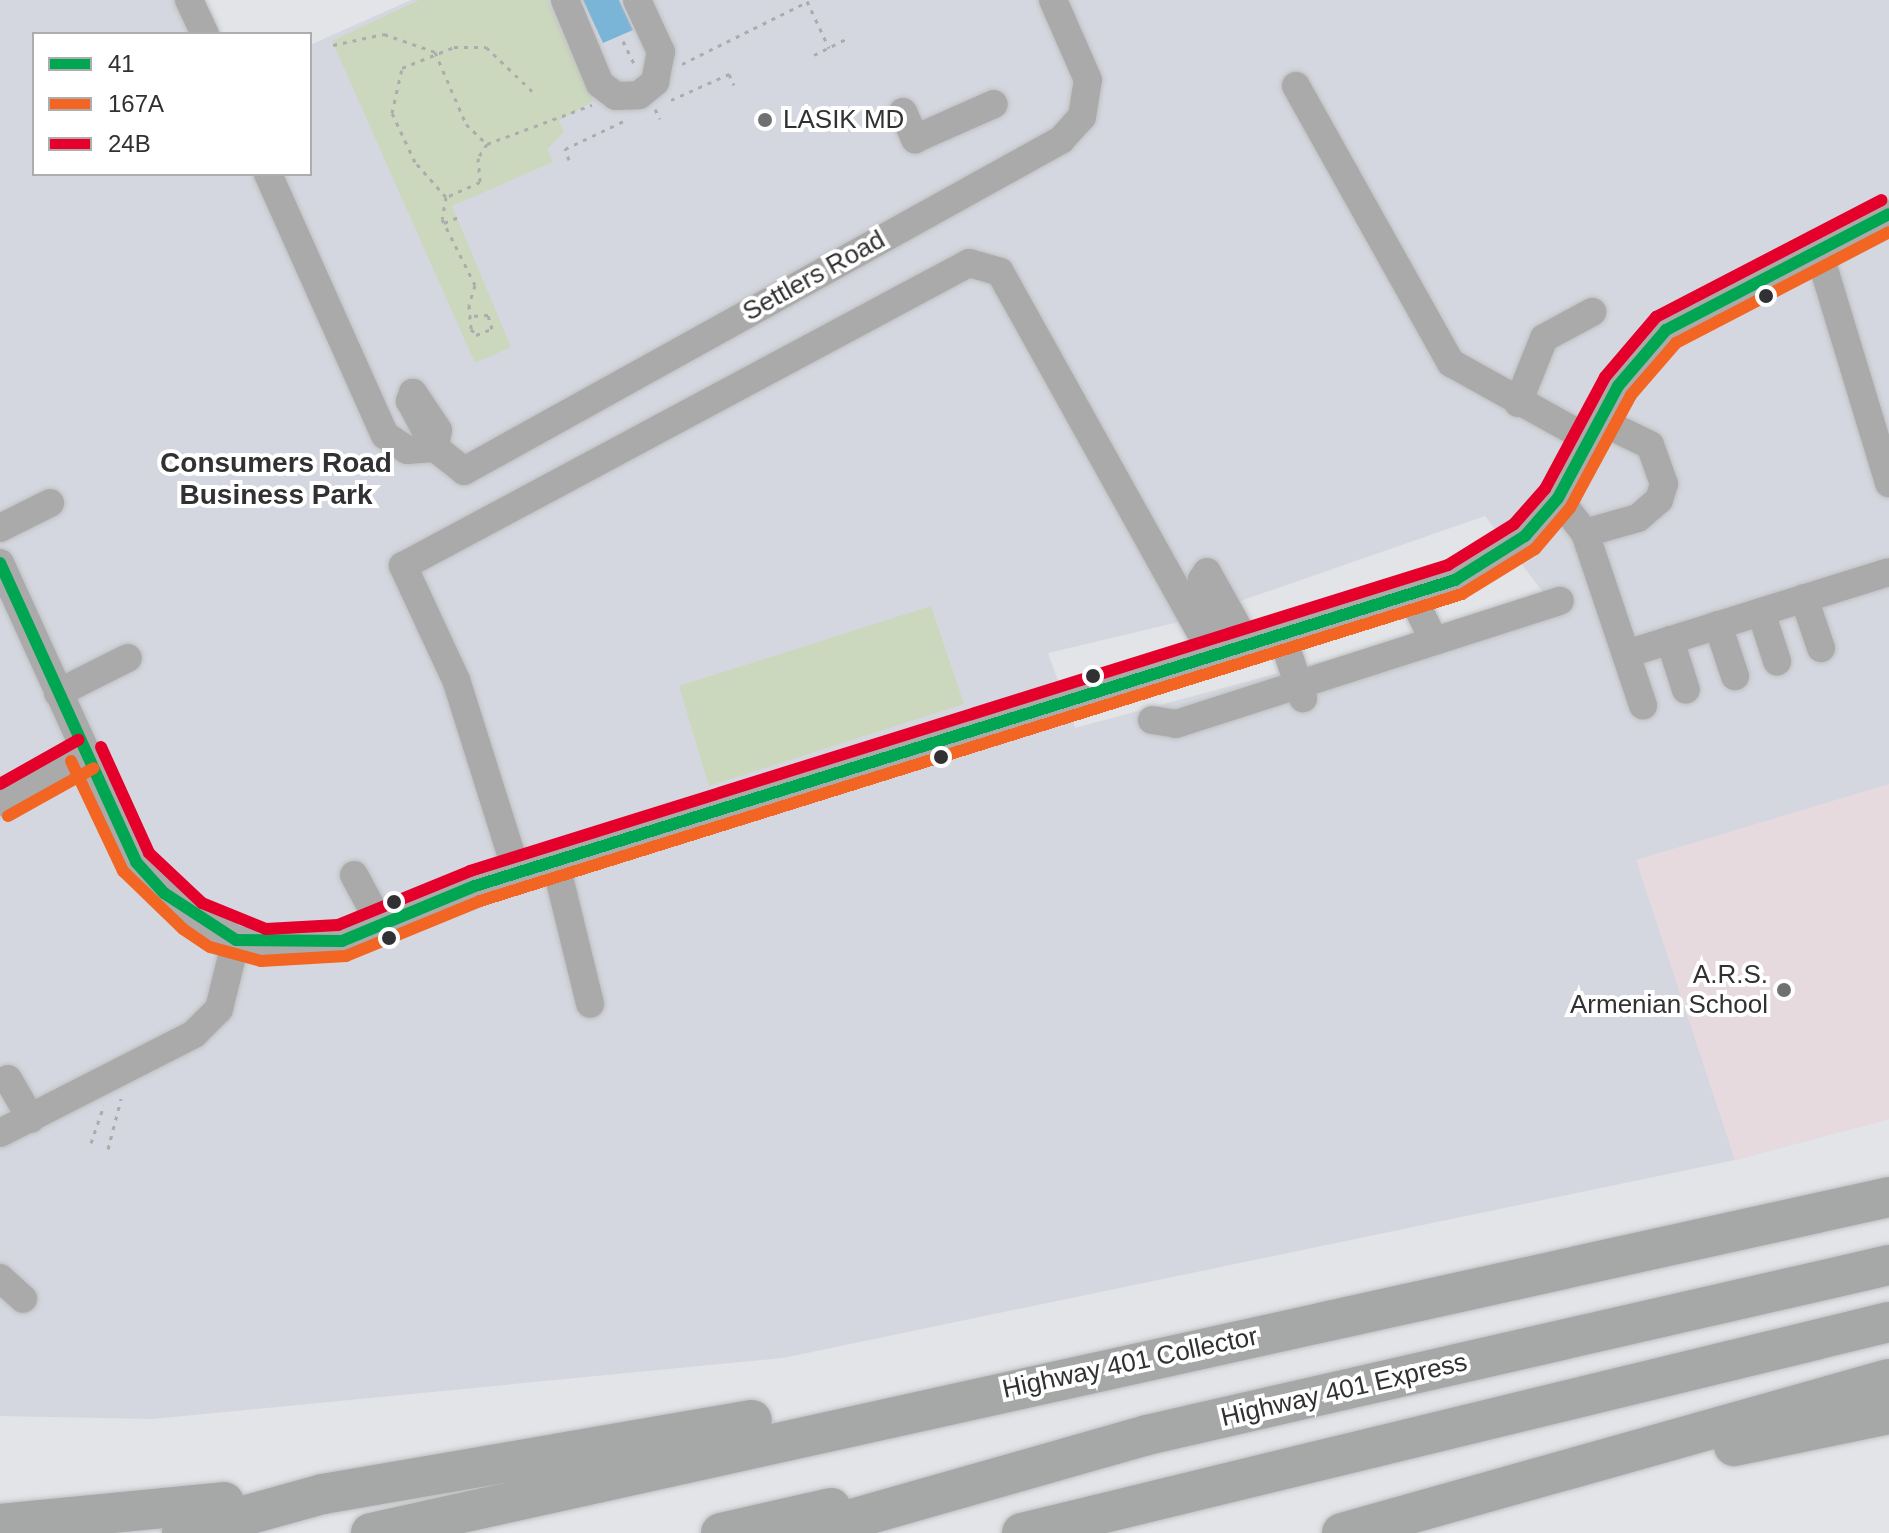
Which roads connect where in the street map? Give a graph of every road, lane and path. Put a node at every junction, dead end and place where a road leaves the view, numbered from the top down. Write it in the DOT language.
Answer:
graph roads {
  1 [pos="189,0"];
  2 [pos="565,0"];
  3 [pos="637,0"];
  4 [pos="1053,0"];
  5 [pos="807,1"];
  6 [pos="204,32"];
  7 [pos="850,37"];
  8 [pos="333,45"];
  9 [pos="829,48"];
  10 [pos="435,52"];
  11 [pos="814,55"];
  12 [pos="681,64"];
  13 [pos="1296,86"];
  14 [pos="532,91"];
  15 [pos="601,101"];
  16 [pos="994,104"];
  17 [pos="903,112"];
  18 [pos="487,144"];
  19 [pos="269,176"];
  20 [pos="446,197"];
  21 [pos="1889,214"];
  22 [pos="461,216"];
  23 [pos="444,223"];
  24 [pos="1817,246"];
  25 [pos="1592,312"];
  26 [pos="470,316"];
  27 [pos="408,384"];
  28 [pos="1518,403"];
  29 [pos="1595,431"];
  30 [pos="435,448"];
  31 [pos="1889,483"];
  32 [pos="1558,498"];
  33 [pos="50,503"];
  34 [pos="0,528"];
  35 [pos="1585,533"];
  36 [pos="0,563"];
  37 [pos="1889,572"];
  38 [pos="1411,594"];
  39 [pos="1804,598"];
  40 [pos="1560,601"];
  41 [pos="1761,612"];
  42 [pos="1718,625"];
  43 [pos="1281,633"];
  44 [pos="1670,640"];
  45 [pos="1434,641"];
  46 [pos="1232,648"];
  47 [pos="1821,648"];
  48 [pos="1626,654"];
  49 [pos="128,658"];
  50 [pos="1777,661"];
  51 [pos="1735,676"];
  52 [pos="1686,690"];
  53 [pos="1301,691"];
  54 [pos="58,693"];
  55 [pos="1643,705"];
  56 [pos="1152,720"];
  57 [pos="86,754"];
  58 [pos="0,802"];
  59 [pos="555,861"];
  60 [pos="517,873"];
  61 [pos="354,875"];
  62 [pos="381,925"];
  63 [pos="236,940"];
  64 [pos="590,1004"];
  65 [pos="8,1079"];
  66 [pos="123,1091"];
  67 [pos="106,1101"];
  68 [pos="31,1119"];
  69 [pos="0,1133"];
  70 [pos="91,1143"];
  71 [pos="108,1149"];
  72 [pos="1889,1173"];
  73 [pos="1889,1197"];
  74 [pos="1598,1262"];
  75 [pos="1889,1265"];
  76 [pos="0,1278"];
  77 [pos="23,1299"];
  78 [pos="1889,1322"];
  79 [pos="1300,1326"];
  80 [pos="1889,1379"];
  81 [pos="1889,1414"];
  82 [pos="1147,1435"];
  83 [pos="323,1494"];
  84 [pos="1475,1495"];
  85 [pos="0,1524"];
  86 [pos="182,1533"];
  87 [pos="371,1533"];
  88 [pos="721,1533"];
  89 [pos="803,1533"];
  90 [pos="1022,1533"];
  91 [pos="1342,1533"];
  1 -- 6 [label="street"];
  2 -- 3 [label="street"];
  4 -- 30 [label="street, Settlers Road"];
  5 -- 9 [label="path"];
  5 -- 12 [label="path"];
  7 -- 9 [label="path"];
  8 -- 10 [label="path"];
  9 -- 11 [label="path"];
  10 -- 14 [label="path"];
  10 -- 18 [label="path"];
  10 -- 20 [label="path"];
  13 -- 28 [label="street"];
  15 -- 18 [label="path"];
  16 -- 17 [label="street"];
  18 -- 20 [label="path"];
  19 -- 30 [label="street"];
  20 -- 23 [label="path"];
  21 -- 24 [label="street"];
  22 -- 23 [label="path"];
  23 -- 26 [label="path"];
  24 -- 29 [label="street"];
  24 -- 31 [label="street"];
  25 -- 28 [label="street"];
  26 -- 26 [label="path"];
  27 -- 30 [label="street"];
  28 -- 29 [label="street"];
  29 -- 32 [label="street"];
  29 -- 35 [label="street"];
  32 -- 35 [label="street"];
  32 -- 38 [label="street"];
  33 -- 34 [label="street"];
  35 -- 48 [label="street"];
  36 -- 54 [label="street"];
  37 -- 39 [label="street"];
  38 -- 43 [label="street"];
  38 -- 45 [label="street"];
  39 -- 41 [label="street"];
  39 -- 47 [label="street"];
  40 -- 45 [label="street"];
  41 -- 42 [label="street"];
  41 -- 50 [label="street"];
  42 -- 44 [label="street"];
  42 -- 51 [label="street"];
  43 -- 46 [label="street"];
  43 -- 53 [label="street"];
  44 -- 48 [label="street"];
  44 -- 52 [label="street"];
  45 -- 53 [label="street"];
  46 -- 59 [label="street"];
  46 -- 60 [label="street"];
  48 -- 55 [label="street"];
  49 -- 54 [label="street"];
  53 -- 56 [label="street"];
  54 -- 57 [label="street"];
  57 -- 58 [label="street"];
  57 -- 63 [label="street"];
  59 -- 60 [label="street"];
  59 -- 64 [label="street"];
  60 -- 62 [label="street"];
  61 -- 62 [label="street"];
  62 -- 63 [label="street"];
  63 -- 68 [label="street"];
  65 -- 68 [label="street"];
  66 -- 71 [label="path"];
  67 -- 70 [label="path"];
  68 -- 69 [label="street"];
  72 -- 74 [label="highway"];
  73 -- 74 [label="highway, Highway 401 Collector"];
  74 -- 79 [label="highway, Highway 401 Collector"];
  75 -- 82 [label="highway, Highway 401 Express"];
  76 -- 77 [label="street"];
  78 -- 90 [label="highway"];
  79 -- 83 [label="highway"];
  79 -- 87 [label="highway, Highway 401 Collector"];
  80 -- 84 [label="highway"];
  81 -- 84 [label="highway"];
  82 -- 88 [label="highway"];
  82 -- 89 [label="highway, Highway 401 Express"];
  83 -- 85 [label="highway"];
  83 -- 86 [label="highway"];
  84 -- 91 [label="highway"];
}
